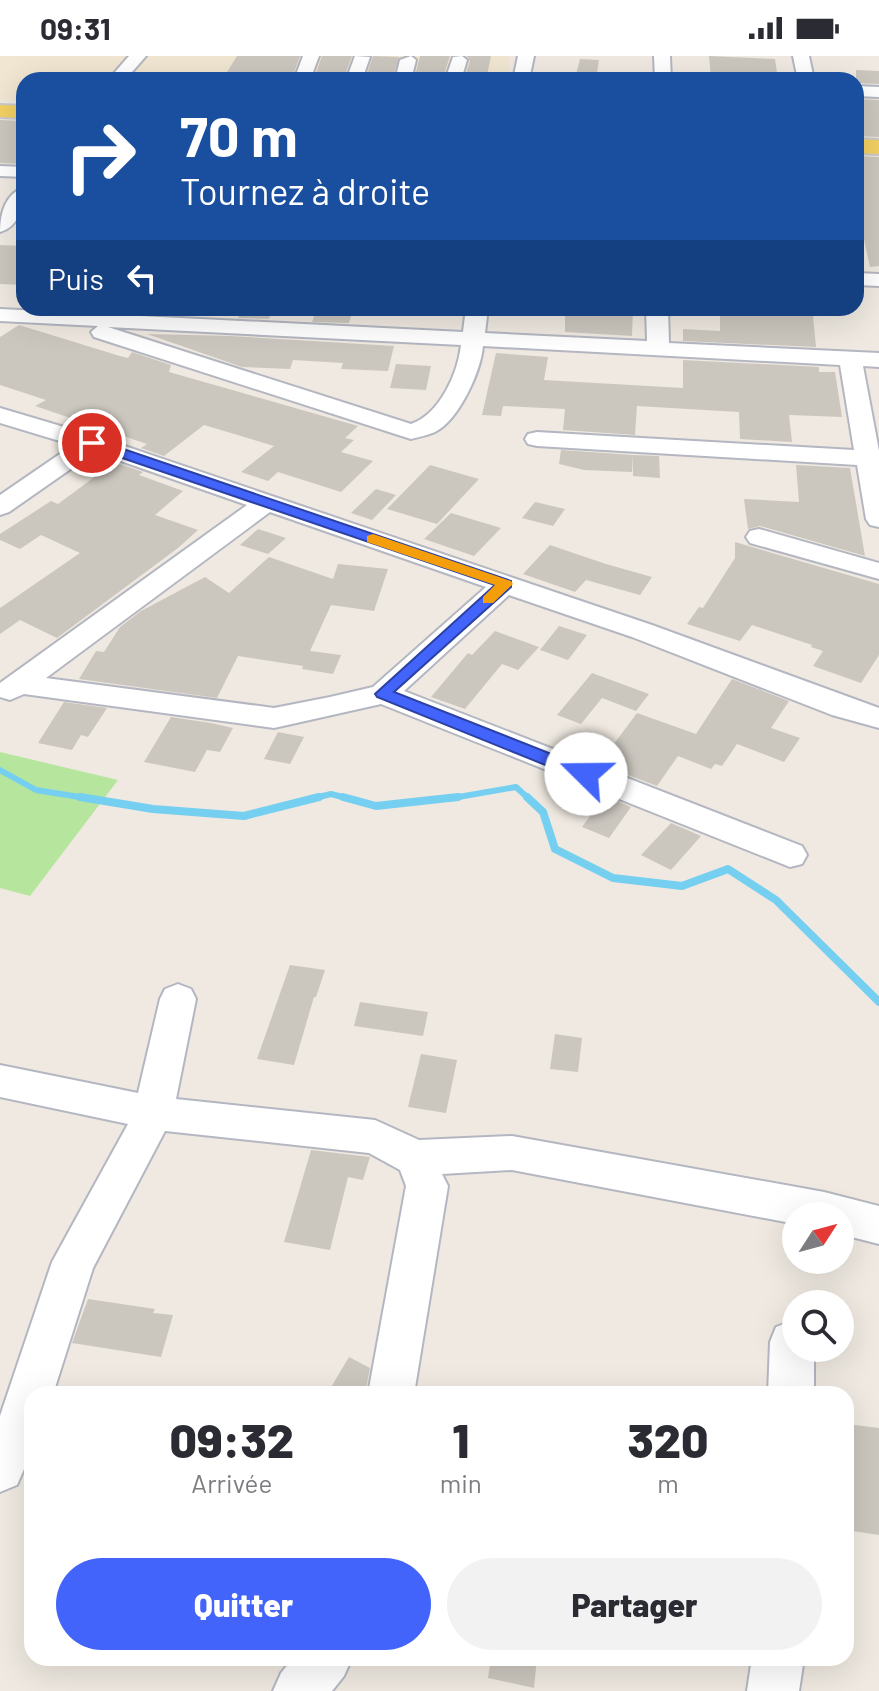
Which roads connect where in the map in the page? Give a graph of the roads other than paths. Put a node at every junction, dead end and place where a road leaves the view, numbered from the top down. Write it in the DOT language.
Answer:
graph roads {
  1 [pos="138,56"];
  2 [pos="408,60"];
  3 [pos="459,60"];
  4 [pos="123,72"];
  5 [pos="405,72"];
  6 [pos="455,72"];
  7 [pos="16,210"];
  8 [pos="4,235"];
  9 [pos="0,315"];
  10 [pos="476,316"];
  11 [pos="657,316"];
  12 [pos="58,319"];
  13 [pos="471,340"];
  14 [pos="658,350"];
  15 [pos="850,358"];
  16 [pos="879,360"];
  17 [pos="0,415"];
  18 [pos="537,439"];
  19 [pos="92,443"];
  20 [pos="866,458"];
  21 [pos="4,500"];
  22 [pos="267,502"];
  23 [pos="879,519"];
  24 [pos="759,537"];
  25 [pos="879,571"];
  26 [pos="505,584"];
  27 [pos="9,690"];
  28 [pos="383,694"];
  29 [pos="879,718"];
  30 [pos="790,855"];
  31 [pos="178,999"];
  32 [pos="0,1081"];
  33 [pos="153,1113"];
  34 [pos="415,1158"];
  35 [pos="879,1225"];
  36 [pos="792,1362"];
  37 [pos="33,1386"];
  38 [pos="392,1386"];
  39 [pos="791,1386"];
  40 [pos="24,1414"];
  41 [pos="0,1468"];
  42 [pos="319,1666"];
  43 [pos="777,1666"];
  44 [pos="299,1691"];
  45 [pos="773,1691"];
  1 -- 4 [label="street"];
  2 -- 5 [label="street"];
  3 -- 6 [label="street"];
  7 -- 8 [label="street"];
  9 -- 12 [label="street"];
  10 -- 13 [label="street"];
  11 -- 14 [label="street"];
  12 -- 13 [label="street"];
  12 -- 13 [label="street"];
  13 -- 14 [label="street"];
  14 -- 15 [label="street"];
  15 -- 16 [label="street"];
  15 -- 20 [label="street"];
  17 -- 19 [label="street"];
  18 -- 20 [label="street"];
  19 -- 21 [label="street"];
  19 -- 22 [label="street"];
  20 -- 23 [label="street"];
  22 -- 26 [label="street"];
  22 -- 27 [label="street"];
  24 -- 25 [label="street"];
  26 -- 28 [label="street"];
  26 -- 29 [label="street"];
  27 -- 28 [label="street"];
  28 -- 30 [label="street"];
  31 -- 33 [label="street"];
  32 -- 33 [label="street"];
  33 -- 34 [label="street"];
  33 -- 37 [label="street"];
  34 -- 35 [label="street"];
  34 -- 38 [label="street"];
  36 -- 39 [label="street"];
  40 -- 41 [label="street"];
  42 -- 44 [label="street"];
  43 -- 45 [label="street"];
}
